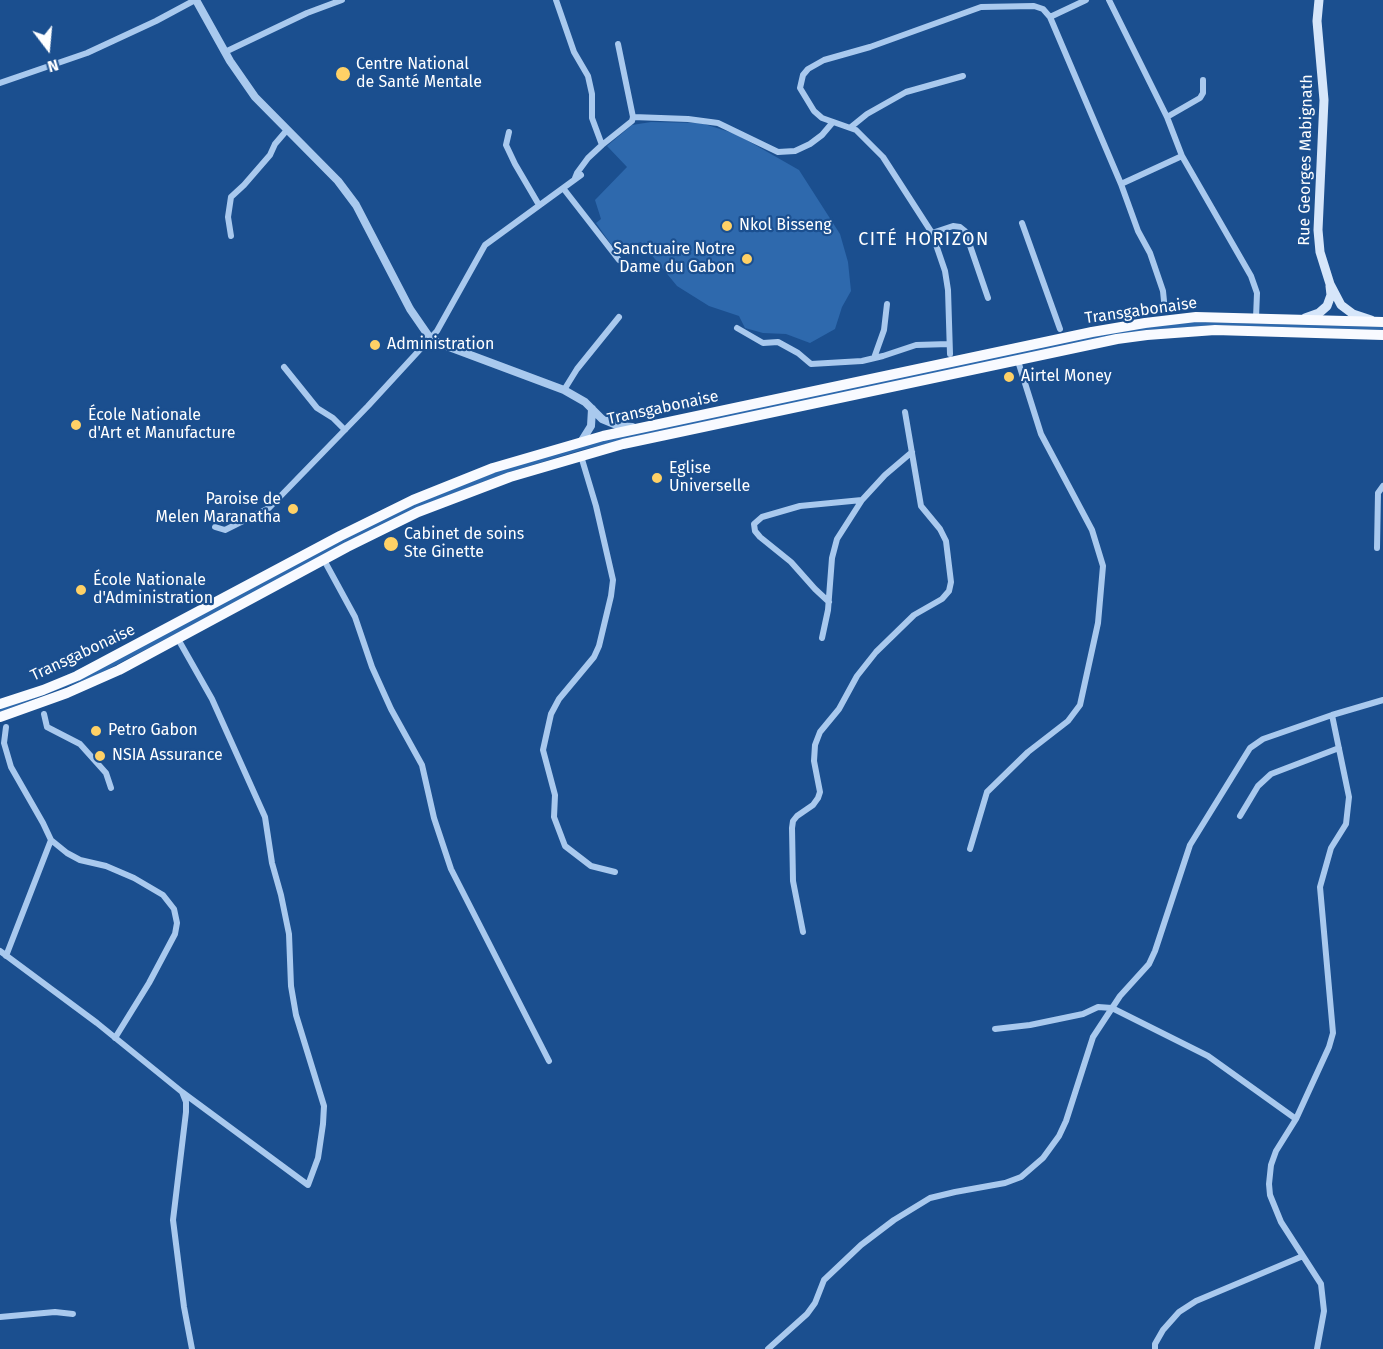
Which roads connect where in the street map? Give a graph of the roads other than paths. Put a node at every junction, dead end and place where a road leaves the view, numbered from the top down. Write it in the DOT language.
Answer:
graph roads {
  1 [pos="196,0"];
  2 [pos="342,0"];
  3 [pos="556,0"];
  4 [pos="1086,0"];
  5 [pos="1109,0"];
  6 [pos="1319,0"];
  7 [pos="1050,17"];
  8 [pos="618,44"];
  9 [pos="225,52"];
  10 [pos="963,76"];
  11 [pos="1203,80"];
  12 [pos="0,82"];
  13 [pos="633,117"];
  14 [pos="1167,117"];
  15 [pos="833,122"];
  16 [pos="851,127"];
  17 [pos="287,130"];
  18 [pos="509,132"];
  19 [pos="602,145"];
  20 [pos="1182,156"];
  21 [pos="1121,184"];
  22 [pos="563,188"];
  23 [pos="539,205"];
  24 [pos="1022,223"];
  25 [pos="932,233"];
  26 [pos="231,236"];
  27 [pos="619,260"];
  28 [pos="1330,284"];
  29 [pos="988,298"];
  30 [pos="887,304"];
  31 [pos="1165,311"];
  32 [pos="619,317"];
  33 [pos="1256,318"];
  34 [pos="1301,320"];
  35 [pos="1381,322"];
  36 [pos="737,328"];
  37 [pos="1060,329"];
  38 [pos="1383,335"];
  39 [pos="430,338"];
  40 [pos="949,344"];
  41 [pos="950,354"];
  42 [pos="874,358"];
  43 [pos="1018,361"];
  44 [pos="284,367"];
  45 [pos="564,390"];
  46 [pos="591,408"];
  47 [pos="904,412"];
  48 [pos="639,428"];
  49 [pos="345,430"];
  50 [pos="581,442"];
  51 [pos="912,452"];
  52 [pos="582,456"];
  53 [pos="1383,486"];
  54 [pos="862,500"];
  55 [pos="215,527"];
  56 [pos="1377,548"];
  57 [pos="324,560"];
  58 [pos="829,602"];
  59 [pos="822,638"];
  60 [pos="178,639"];
  61 [pos="1383,700"];
  62 [pos="0,704"];
  63 [pos="44,714"];
  64 [pos="1332,715"];
  65 [pos="0,717"];
  66 [pos="6,728"];
  67 [pos="1339,748"];
  68 [pos="111,788"];
  69 [pos="1240,816"];
  70 [pos="51,840"];
  71 [pos="970,849"];
  72 [pos="615,872"];
  73 [pos="803,932"];
  74 [pos="0,951"];
  75 [pos="6,956"];
  76 [pos="1112,1008"];
  77 [pos="995,1029"];
  78 [pos="116,1038"];
  79 [pos="549,1060"];
  80 [pos="182,1092"];
  81 [pos="1296,1119"];
  82 [pos="1303,1256"];
  83 [pos="73,1314"];
  84 [pos="0,1317"];
  85 [pos="192,1349"];
  86 [pos="768,1349"];
  87 [pos="1155,1349"];
  88 [pos="1317,1349"];
  1 -- 9 [label="street"];
  1 -- 12 [label="street"];
  2 -- 9 [label="street"];
  3 -- 19 [label="street"];
  4 -- 7 [label="street"];
  5 -- 14 [label="street"];
  6 -- 28 [label="main road, Rue Georges Mabignath"];
  7 -- 15 [label="street"];
  7 -- 21 [label="street"];
  8 -- 13 [label="street"];
  9 -- 17 [label="street"];
  10 -- 16 [label="street"];
  11 -- 14 [label="street"];
  13 -- 15 [label="street"];
  13 -- 19 [label="street"];
  14 -- 20 [label="street"];
  15 -- 16 [label="street"];
  16 -- 25 [label="street"];
  17 -- 26 [label="street"];
  17 -- 39 [label="street"];
  18 -- 23 [label="street"];
  19 -- 22 [label="street"];
  20 -- 21 [label="street"];
  20 -- 33 [label="street"];
  21 -- 31 [label="street"];
  22 -- 23 [label="street"];
  22 -- 27 [label="street"];
  23 -- 39 [label="street"];
  24 -- 37 [label="street"];
  25 -- 29 [label="street"];
  25 -- 40 [label="street"];
  28 -- 34 [label="main road"];
  28 -- 35 [label="main road, Rue Georges Mabignath"];
  30 -- 42 [label="street"];
  32 -- 45 [label="street"];
  33 -- 34 [label="highway, Transgabonaise"];
  33 -- 48 [label="highway, Transgabonaise"];
  34 -- 35 [label="highway, Transgabonaise"];
  36 -- 42 [label="street"];
  38 -- 43 [label="highway, Transgabonaise"];
  39 -- 45 [label="street"];
  39 -- 49 [label="street"];
  40 -- 41 [label="street"];
  40 -- 42 [label="street"];
  43 -- 52 [label="highway, Transgabonaise"];
  43 -- 71 [label="street"];
  44 -- 49 [label="street"];
  45 -- 46 [label="street"];
  46 -- 48 [label="street"];
  46 -- 50 [label="street"];
  47 -- 51 [label="street"];
  48 -- 50 [label="highway, Transgabonaise"];
  49 -- 55 [label="street"];
  50 -- 62 [label="highway, Transgabonaise"];
  51 -- 54 [label="street"];
  51 -- 73 [label="street"];
  52 -- 57 [label="highway, Transgabonaise"];
  52 -- 72 [label="street"];
  53 -- 56 [label="street"];
  54 -- 58 [label="street"];
  54 -- 58 [label="street"];
  57 -- 60 [label="highway, Transgabonaise"];
  57 -- 79 [label="street"];
  58 -- 59 [label="street"];
  60 -- 65 [label="highway, Transgabonaise"];
  60 -- 80 [label="street"];
  61 -- 64 [label="street"];
  63 -- 68 [label="street"];
  64 -- 67 [label="street"];
  64 -- 76 [label="street"];
  66 -- 70 [label="street"];
  67 -- 69 [label="street"];
  67 -- 81 [label="street"];
  70 -- 75 [label="street"];
  70 -- 78 [label="street"];
  74 -- 75 [label="street"];
  75 -- 78 [label="street"];
  76 -- 77 [label="street"];
  76 -- 81 [label="street"];
  76 -- 86 [label="street"];
  78 -- 80 [label="street"];
  80 -- 85 [label="street"];
  81 -- 82 [label="street"];
  82 -- 87 [label="street"];
  82 -- 88 [label="street"];
  83 -- 84 [label="street"];
}
